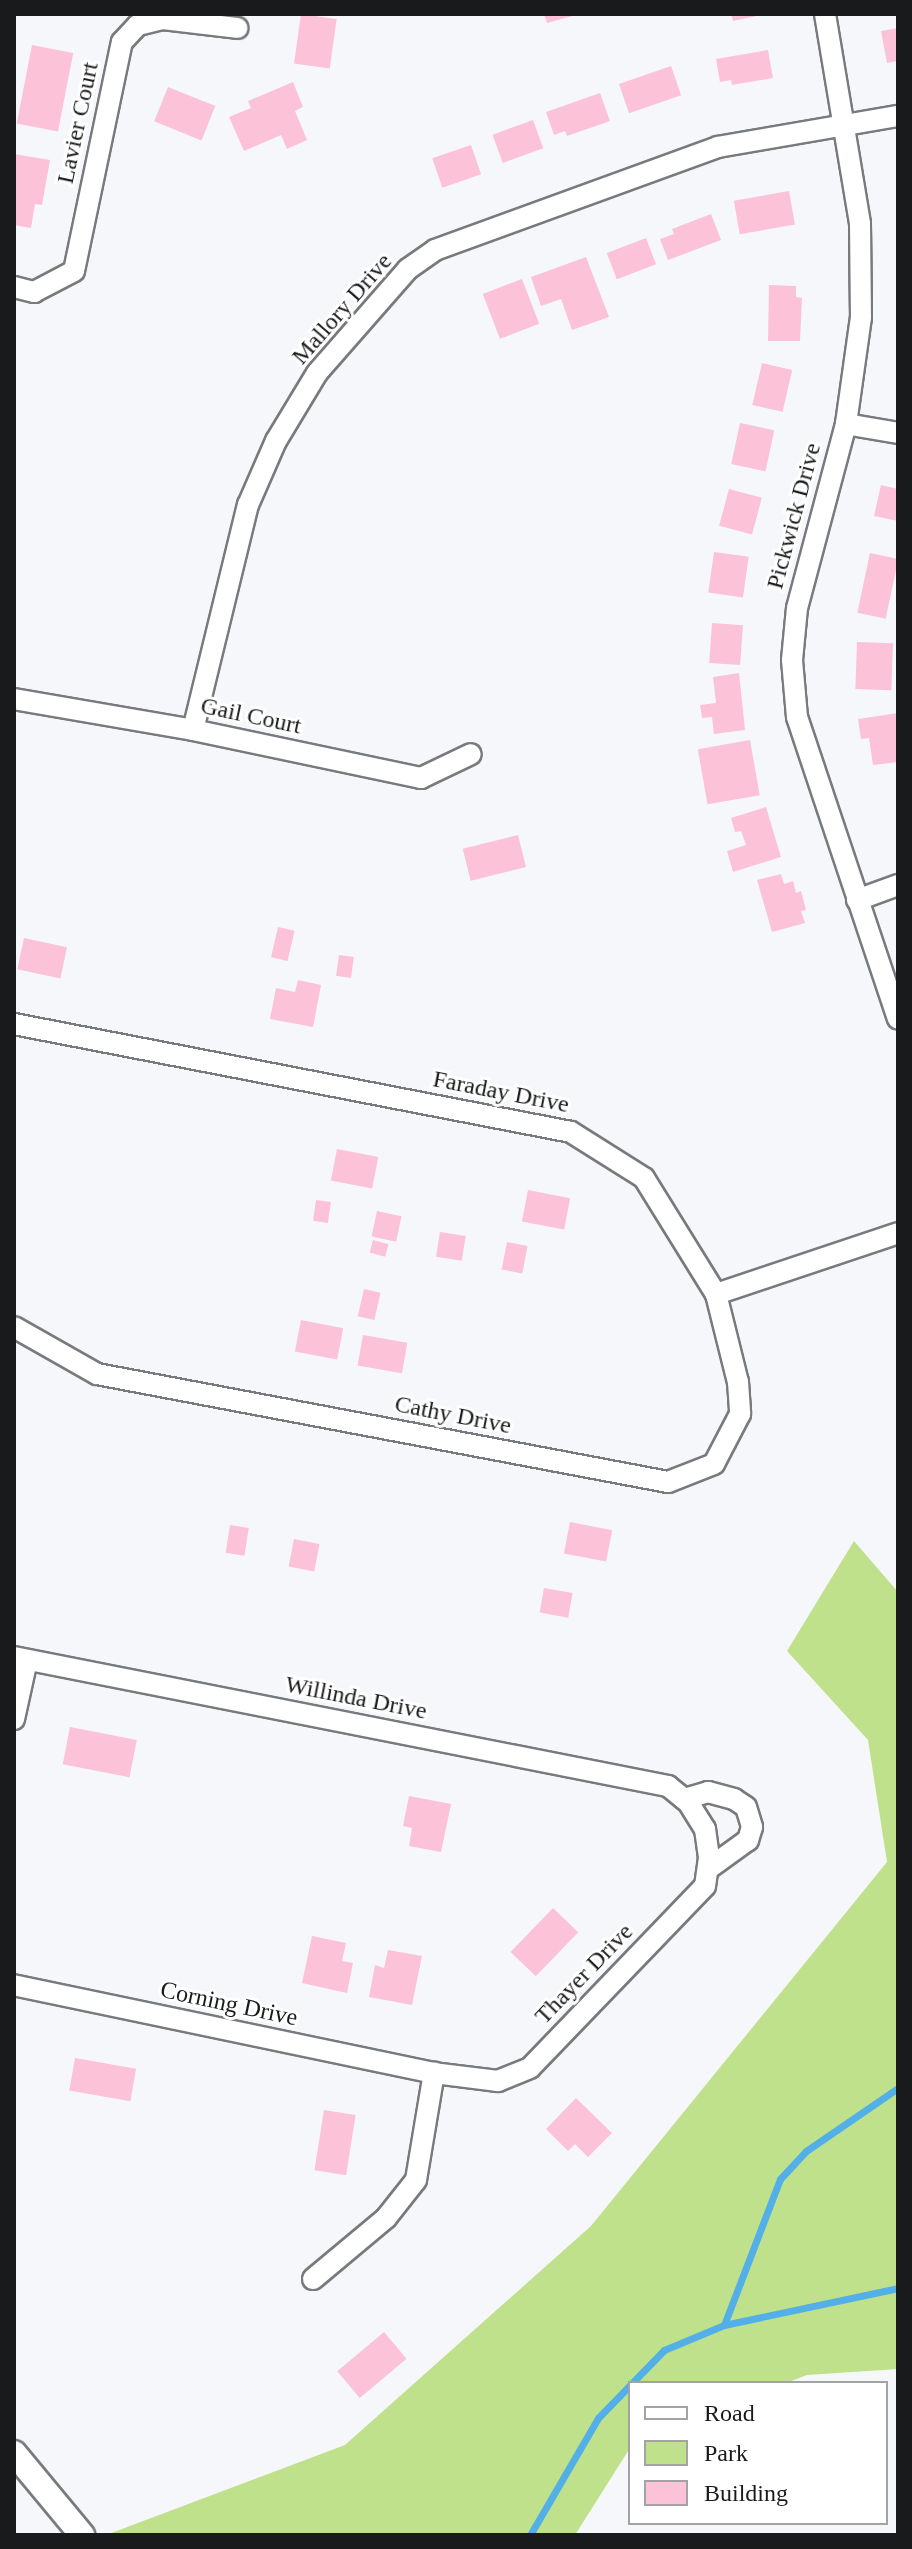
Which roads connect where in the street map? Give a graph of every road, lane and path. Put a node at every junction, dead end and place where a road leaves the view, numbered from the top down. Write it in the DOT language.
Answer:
graph roads {
  1 [pos="825,14"];
  2 [pos="237,28"];
  3 [pos="898,116"];
  4 [pos="846,124"];
  5 [pos="14,287"];
  6 [pos="846,424"];
  7 [pos="898,433"];
  8 [pos="14,699"];
  9 [pos="193,730"];
  10 [pos="471,754"];
  11 [pos="898,885"];
  12 [pos="857,900"];
  13 [pos="898,1019"];
  14 [pos="14,1024"];
  15 [pos="898,1233"];
  16 [pos="716,1294"];
  17 [pos="14,1327"];
  18 [pos="21,1658"];
  19 [pos="14,1719"];
  20 [pos="684,1799"];
  21 [pos="708,1869"];
  22 [pos="14,1985"];
  23 [pos="434,2073"];
  24 [pos="313,2279"];
  25 [pos="14,2453"];
  26 [pos="82,2535"];
  1 -- 4 [label="street, Pickwick Drive"];
  2 -- 5 [label="street, Lavier Court"];
  3 -- 4 [label="street, Mallory Drive"];
  4 -- 6 [label="street, Pickwick Drive"];
  4 -- 9 [label="street, Mallory Drive"];
  6 -- 7 [label="street"];
  6 -- 12 [label="street, Pickwick Drive"];
  8 -- 9 [label="street, Gail Court"];
  9 -- 10 [label="street, Gail Court"];
  11 -- 12 [label="street"];
  12 -- 13 [label="street, Pickwick Drive"];
  14 -- 16 [label="street, Faraday Drive"];
  15 -- 16 [label="street"];
  16 -- 17 [label="street, Cathy Drive"];
  18 -- 19 [label="street"];
  18 -- 20 [label="street, Willinda Drive"];
  20 -- 21 [label="street, Willinda Drive"];
  20 -- 21 [label="street"];
  21 -- 23 [label="street, Thayer Drive"];
  22 -- 23 [label="street, Corning Drive"];
  23 -- 24 [label="street"];
  25 -- 26 [label="street"];
}
